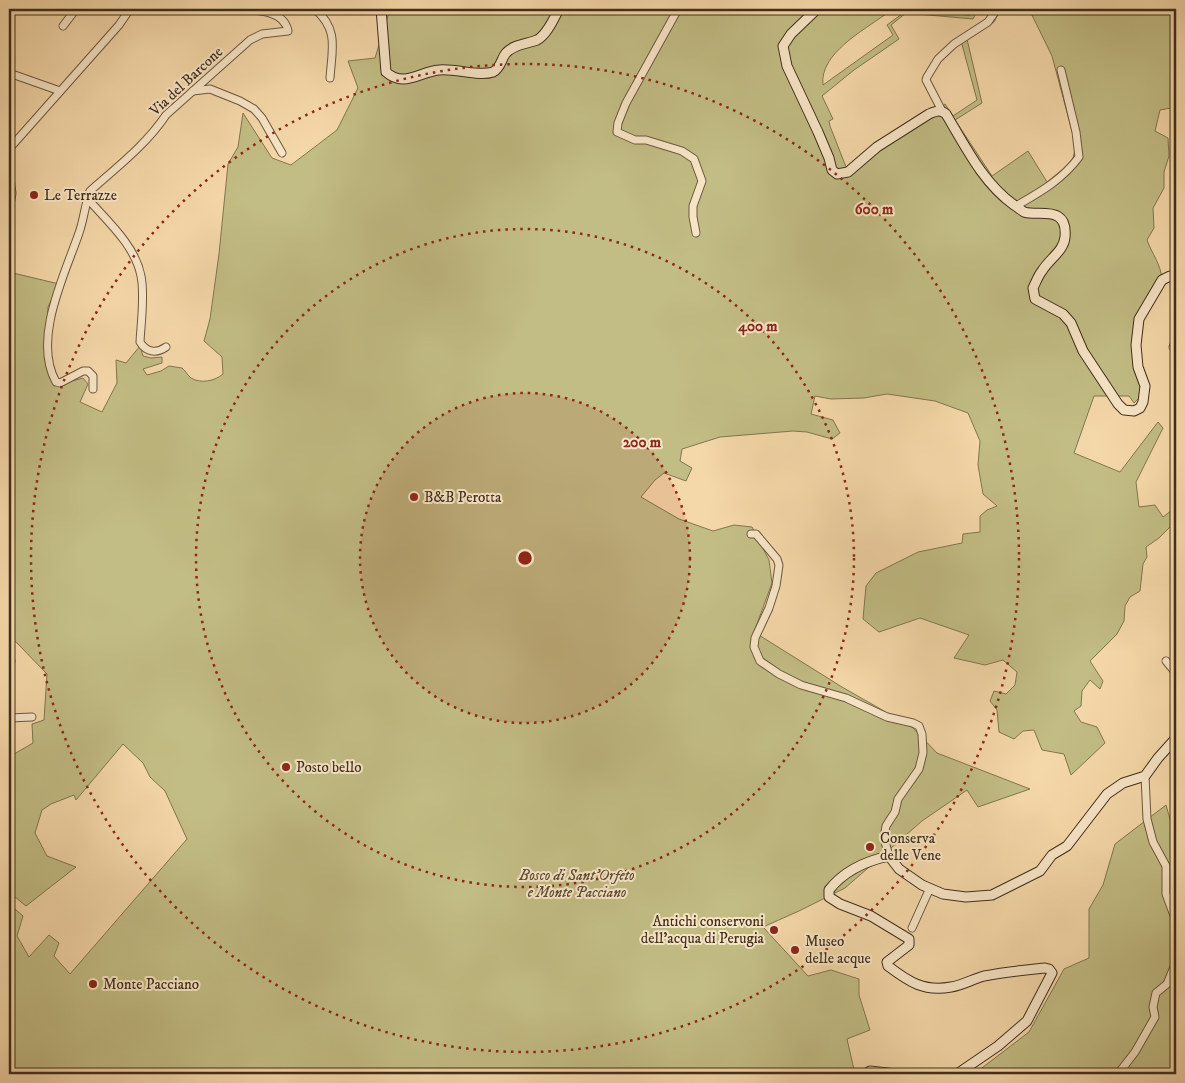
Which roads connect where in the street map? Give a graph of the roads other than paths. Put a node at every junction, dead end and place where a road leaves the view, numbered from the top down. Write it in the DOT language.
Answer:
graph roads {
  1 [pos="76,9"];
  2 [pos="130,9"];
  3 [pos="235,9"];
  4 [pos="315,9"];
  5 [pos="381,9"];
  6 [pos="559,9"];
  7 [pos="678,9"];
  8 [pos="817,9"];
  9 [pos="997,9"];
  10 [pos="63,26"];
  11 [pos="1060,70"];
  12 [pos="9,73"];
  13 [pos="330,78"];
  14 [pos="60,91"];
  15 [pos="193,91"];
  16 [pos="942,110"];
  17 [pos="9,149"];
  18 [pos="282,153"];
  19 [pos="9,171"];
  20 [pos="87,198"];
  21 [pos="1016,206"];
  22 [pos="9,212"];
  23 [pos="696,233"];
  24 [pos="1176,278"];
  25 [pos="1176,341"];
  26 [pos="166,347"];
  27 [pos="1176,348"];
  28 [pos="93,389"];
  29 [pos="750,534"];
  30 [pos="1166,661"];
  31 [pos="1176,673"];
  32 [pos="32,717"];
  33 [pos="9,718"];
  34 [pos="1176,738"];
  35 [pos="1145,776"];
  36 [pos="889,856"];
  37 [pos="930,888"];
  38 [pos="1176,920"];
  39 [pos="912,928"];
  40 [pos="1176,962"];
  41 [pos="865,1074"];
  42 [pos="896,1074"];
  43 [pos="957,1074"];
  44 [pos="1118,1074"];
  1 -- 10 [label="street"];
  2 -- 14 [label="street"];
  3 -- 15 [label="street, Via del Barcone"];
  4 -- 13 [label="street"];
  5 -- 6 [label="street"];
  7 -- 23 [label="street"];
  8 -- 16 [label="street"];
  9 -- 16 [label="street"];
  11 -- 21 [label="street"];
  12 -- 14 [label="street"];
  14 -- 17 [label="street"];
  15 -- 18 [label="street"];
  15 -- 20 [label="street, Via del Barcone"];
  16 -- 21 [label="street"];
  19 -- 22 [label="street"];
  20 -- 26 [label="street"];
  20 -- 28 [label="street, Via del Barcone"];
  21 -- 24 [label="street"];
  25 -- 27 [label="street"];
  29 -- 36 [label="street"];
  30 -- 31 [label="street"];
  32 -- 33 [label="street"];
  34 -- 35 [label="street"];
  35 -- 37 [label="street"];
  35 -- 38 [label="street"];
  36 -- 37 [label="street"];
  36 -- 43 [label="street"];
  37 -- 39 [label="street"];
  40 -- 44 [label="street"];
  41 -- 42 [label="street"];
}
